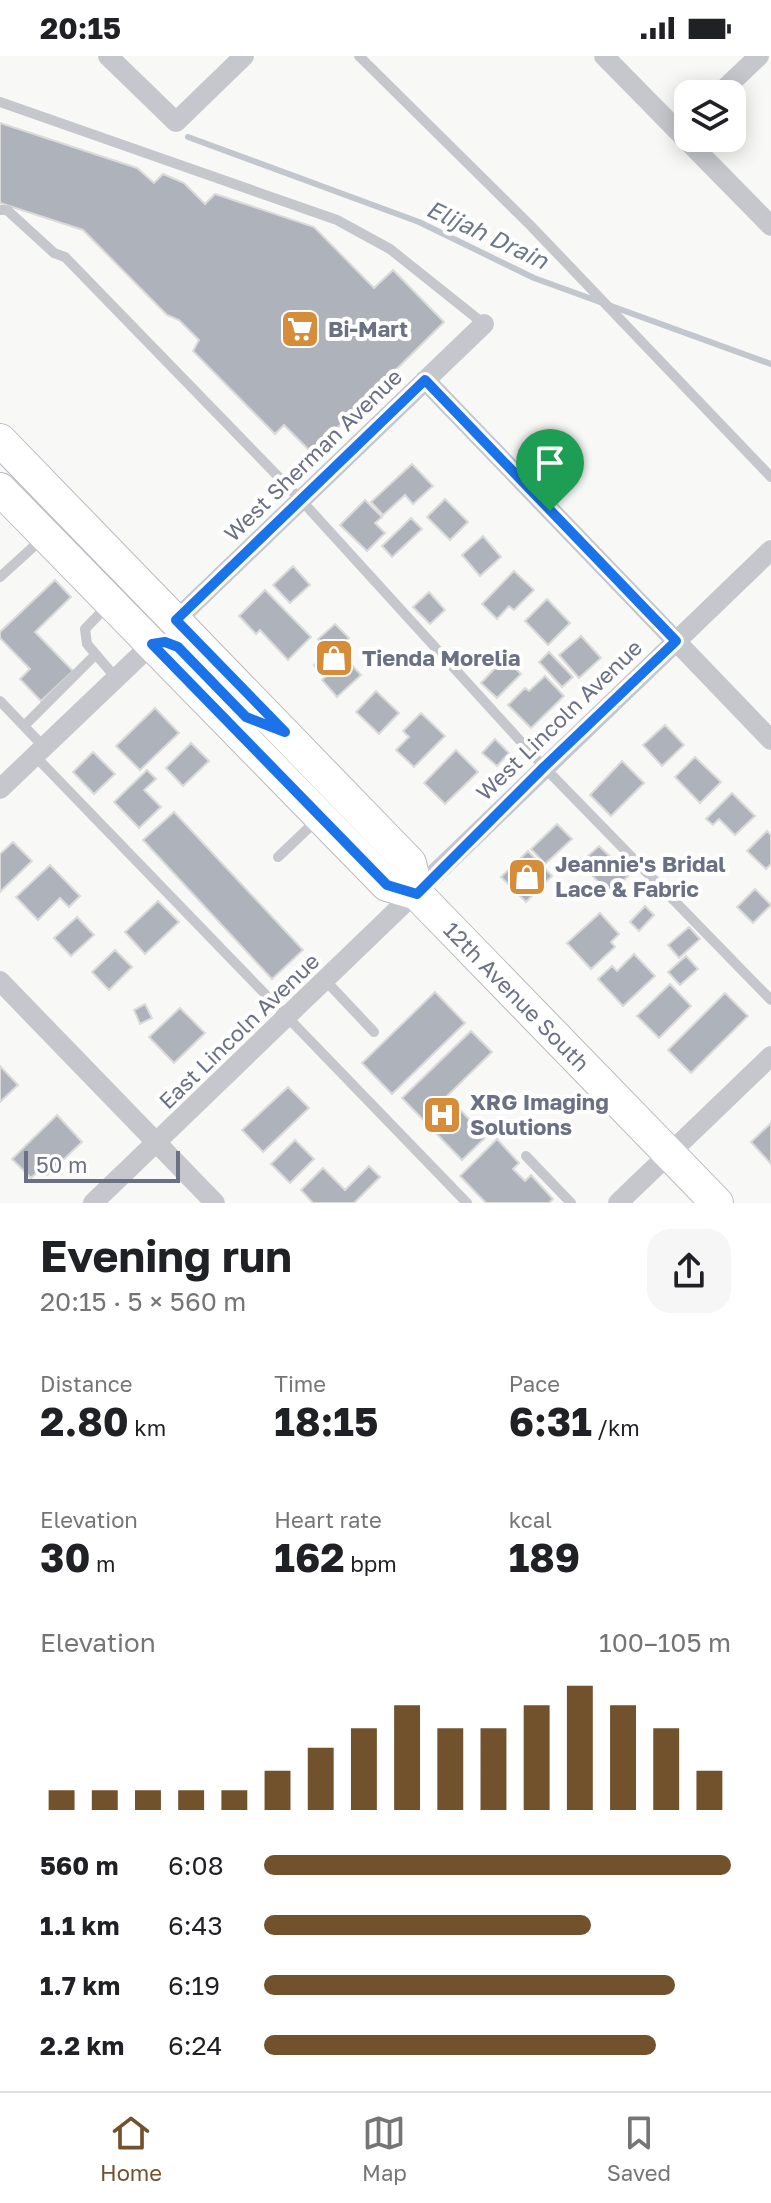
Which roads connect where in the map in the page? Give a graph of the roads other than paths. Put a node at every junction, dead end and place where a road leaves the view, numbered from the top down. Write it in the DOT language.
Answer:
graph roads {
  1 [pos="108,56"];
  2 [pos="244,56"];
  3 [pos="359,56"];
  4 [pos="604,56"];
  5 [pos="759,56"];
  6 [pos="734,80"];
  7 [pos="0,102"];
  8 [pos="674,121"];
  9 [pos="704,152"];
  10 [pos="0,210"];
  11 [pos="771,226"];
  12 [pos="484,324"];
  13 [pos="425,380"];
  14 [pos="0,440"];
  15 [pos="0,462"];
  16 [pos="771,477"];
  17 [pos="301,500"];
  18 [pos="7,502"];
  19 [pos="93,535"];
  20 [pos="45,536"];
  21 [pos="771,550"];
  22 [pos="0,577"];
  23 [pos="110,602"];
  24 [pos="176,620"];
  25 [pos="676,641"];
  26 [pos="152,644"];
  27 [pos="95,655"];
  28 [pos="116,678"];
  29 [pos="0,701"];
  30 [pos="24,726"];
  31 [pos="285,732"];
  32 [pos="771,740"];
  33 [pos="40,751"];
  34 [pos="544,767"];
  35 [pos="0,789"];
  36 [pos="320,817"];
  37 [pos="278,857"];
  38 [pos="417,894"];
  39 [pos="0,981"];
  40 [pos="326,981"];
  41 [pos="771,1000"];
  42 [pos="287,1018"];
  43 [pos="374,1032"];
  44 [pos="771,1056"];
  45 [pos="157,1143"];
  46 [pos="669,1154"];
  47 [pos="526,1156"];
  48 [pos="93,1203"];
  49 [pos="215,1203"];
  50 [pos="467,1203"];
  51 [pos="571,1203"];
  52 [pos="618,1203"];
  53 [pos="717,1203"];
  1 -- 2 [label="street"];
  3 -- 16 [label="lane"];
  4 -- 8 [label="street"];
  5 -- 6 [label="street"];
  7 -- 12 [label="lane"];
  9 -- 11 [label="street"];
  10 -- 17 [label="lane"];
  12 -- 13 [label="street, West Sherman Avenue"];
  13 -- 17 [label="street, West Sherman Avenue"];
  13 -- 25 [label="street"];
  14 -- 19 [label="main road, 12th Avenue South"];
  15 -- 19 [label="main road"];
  17 -- 24 [label="street, West Sherman Avenue"];
  17 -- 34 [label="lane"];
  18 -- 20 [label="main road, 12th Avenue South"];
  19 -- 24 [label="main road, 12th Avenue South"];
  20 -- 22 [label="lane"];
  20 -- 23 [label="main road, 12th Avenue South"];
  21 -- 25 [label="street, West Lincoln Avenue"];
  23 -- 26 [label="main road, 12th Avenue South"];
  23 -- 27 [label="lane"];
  24 -- 31 [label="main road, 12th Avenue South"];
  25 -- 32 [label="street"];
  25 -- 34 [label="street, West Lincoln Avenue"];
  26 -- 28 [label="street"];
  26 -- 31 [label="main road"];
  26 -- 36 [label="main road, 12th Avenue South"];
  27 -- 28 [label="lane"];
  27 -- 30 [label="lane"];
  28 -- 33 [label="street"];
  29 -- 30 [label="lane"];
  30 -- 33 [label="lane"];
  31 -- 38 [label="main road, 12th Avenue South"];
  33 -- 35 [label="street"];
  33 -- 42 [label="lane"];
  34 -- 38 [label="street, West Lincoln Avenue"];
  34 -- 41 [label="lane"];
  36 -- 37 [label="lane"];
  36 -- 38 [label="main road, 12th Avenue South"];
  38 -- 40 [label="street, East Lincoln Avenue"];
  38 -- 46 [label="main road, 12th Avenue South"];
  39 -- 45 [label="street"];
  40 -- 42 [label="street, East Lincoln Avenue"];
  40 -- 43 [label="lane"];
  42 -- 45 [label="street, East Lincoln Avenue"];
  42 -- 50 [label="lane"];
  44 -- 46 [label="street"];
  45 -- 48 [label="street, East Lincoln Avenue"];
  45 -- 49 [label="street"];
  46 -- 52 [label="street"];
  46 -- 53 [label="main road, 12th Avenue South"];
  47 -- 51 [label="lane"];
}
